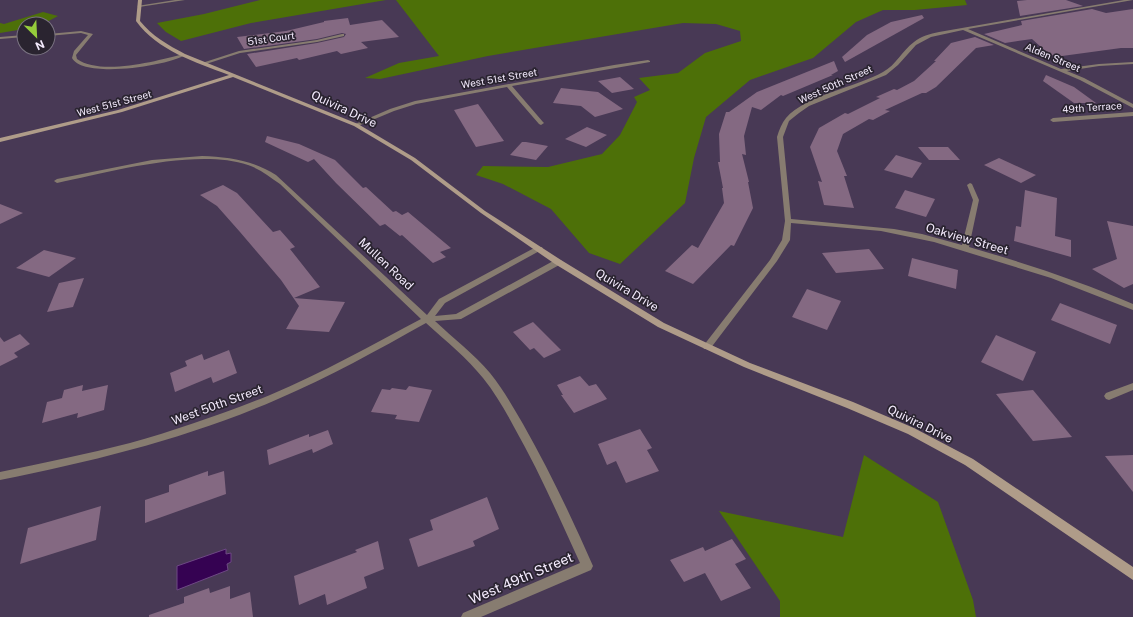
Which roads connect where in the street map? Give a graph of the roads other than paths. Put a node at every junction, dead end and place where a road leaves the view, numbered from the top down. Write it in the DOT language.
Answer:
graph roads {
  1 [pos="140,0"];
  2 [pos="183,0"];
  3 [pos="1131,0"];
  4 [pos="139,6"];
  5 [pos="964,29"];
  6 [pos="56,34"];
  7 [pos="342,35"];
  8 [pos="16,37"];
  9 [pos="0,38"];
  10 [pos="183,55"];
  11 [pos="648,61"];
  12 [pos="204,63"];
  13 [pos="1133,63"];
  14 [pos="1061,70"];
  15 [pos="231,76"];
  16 [pos="509,86"];
  17 [pos="1133,106"];
  18 [pos="1133,114"];
  19 [pos="1053,120"];
  20 [pos="541,123"];
  21 [pos="356,125"];
  22 [pos="0,140"];
  23 [pos="57,181"];
  24 [pos="970,185"];
  25 [pos="788,221"];
  26 [pos="964,248"];
  27 [pos="539,249"];
  28 [pos="558,262"];
  29 [pos="1133,307"];
  30 [pos="428,319"];
  31 [pos="707,347"];
  32 [pos="1133,386"];
  33 [pos="1109,396"];
  34 [pos="0,476"];
  35 [pos="587,566"];
  36 [pos="1133,574"];
  37 [pos="467,617"];
  1 -- 4 [label="main road, Quivira Drive"];
  2 -- 4 [label="street"];
  3 -- 5 [label="street, West 50th Street"];
  4 -- 10 [label="main road, Quivira Drive"];
  5 -- 14 [label="street, Alden Street"];
  5 -- 25 [label="street, West 50th Street"];
  6 -- 10 [label="street"];
  7 -- 12 [label="street, 51st Court"];
  8 -- 9 [label="street"];
  10 -- 12 [label="main road, Quivira Drive"];
  11 -- 16 [label="street, West 51st Street"];
  12 -- 15 [label="main road, Quivira Drive"];
  13 -- 14 [label="street"];
  14 -- 17 [label="street, Alden Street"];
  15 -- 21 [label="main road, Quivira Drive"];
  15 -- 22 [label="main road, West 51st Street"];
  16 -- 20 [label="street"];
  16 -- 21 [label="street, West 51st Street"];
  18 -- 19 [label="street, 49th Terrace"];
  21 -- 27 [label="main road, Quivira Drive"];
  23 -- 30 [label="street, Mullen Road"];
  24 -- 26 [label="street"];
  25 -- 26 [label="street, Oakview Street"];
  25 -- 31 [label="street, West 50th Street"];
  26 -- 29 [label="street, Oakview Street"];
  27 -- 28 [label="main road, Quivira Drive"];
  27 -- 30 [label="street, West 50th Street"];
  28 -- 30 [label="street, West 50th Street"];
  28 -- 31 [label="main road, Quivira Drive"];
  30 -- 34 [label="street, West 50th Street"];
  30 -- 35 [label="street, Mullen Road"];
  31 -- 36 [label="main road, Quivira Drive"];
  32 -- 33 [label="street"];
  35 -- 37 [label="street, West 49th Street"];
}
